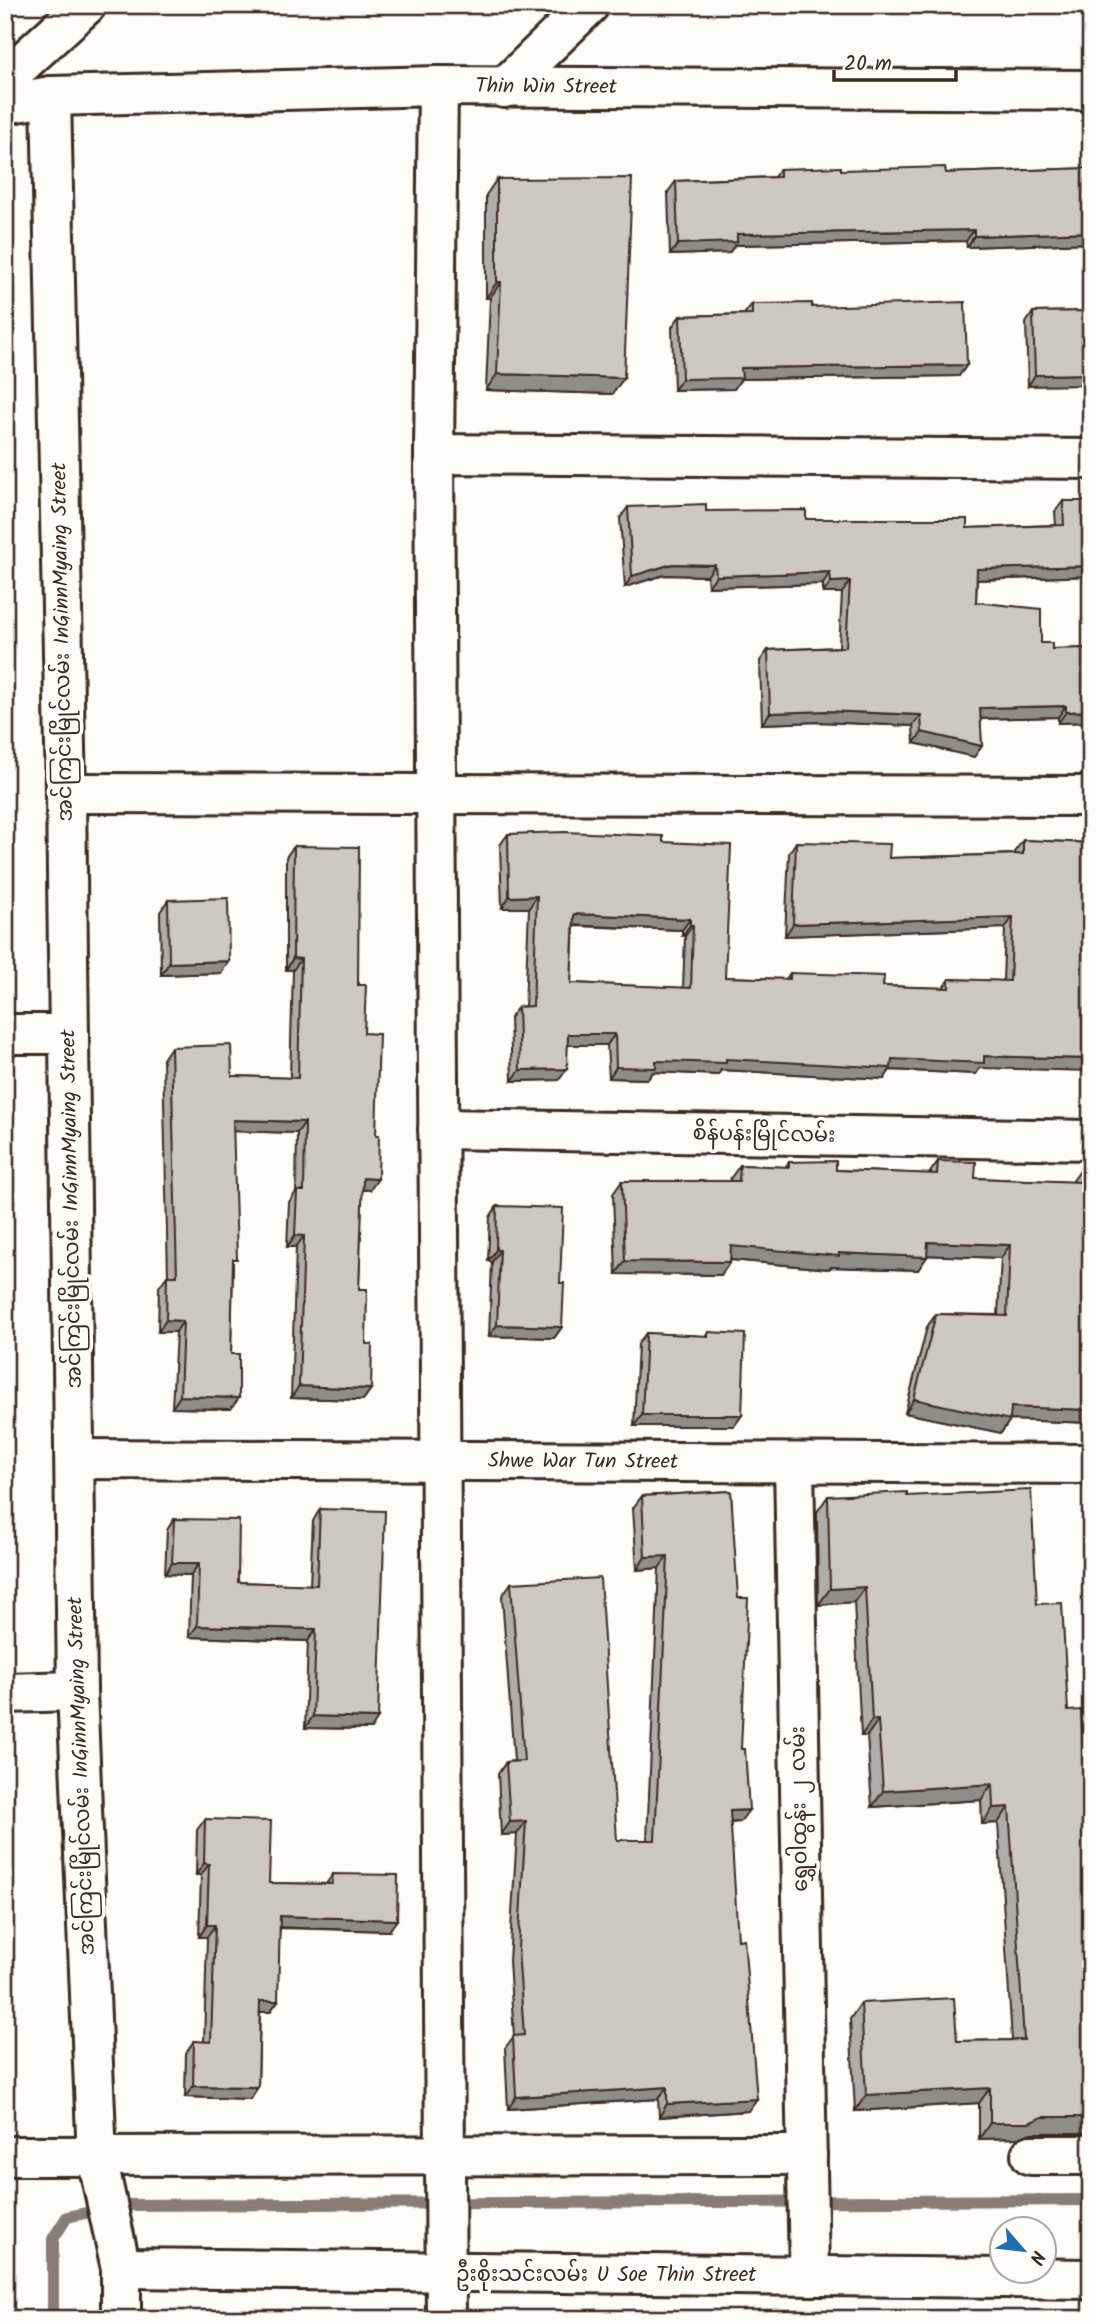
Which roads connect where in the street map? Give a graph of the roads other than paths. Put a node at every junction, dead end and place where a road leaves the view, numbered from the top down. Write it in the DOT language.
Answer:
graph roads {
  1 [pos="86,5"];
  2 [pos="589,5"];
  3 [pos="5,79"];
  4 [pos="438,86"];
  5 [pos="505,88"];
  6 [pos="1091,90"];
  7 [pos="51,96"];
  8 [pos="5,104"];
  9 [pos="433,454"];
  10 [pos="1091,458"];
  11 [pos="66,793"];
  12 [pos="436,793"];
  13 [pos="1091,796"];
  14 [pos="5,1034"];
  15 [pos="69,1034"];
  16 [pos="438,1129"];
  17 [pos="1091,1140"];
  18 [pos="75,1459"];
  19 [pos="440,1461"];
  20 [pos="794,1462"];
  21 [pos="1091,1464"];
  22 [pos="77,1691"];
  23 [pos="5,1693"];
  24 [pos="445,2155"];
  25 [pos="807,2155"];
  26 [pos="1031,2155"];
  27 [pos="1091,2155"];
  28 [pos="5,2157"];
  29 [pos="97,2158"];
  30 [pos="121,2268"];
  31 [pos="444,2273"];
  32 [pos="809,2276"];
  33 [pos="1091,2279"];
  34 [pos="121,2319"];
  35 [pos="446,2319"];
  1 -- 3 [label="street"];
  2 -- 5 [label="street"];
  4 -- 5 [label="street, Thin Win Street"];
  4 -- 7 [label="street, Thin Win Street"];
  4 -- 9 [label="street"];
  5 -- 6 [label="street, Thin Win Street"];
  7 -- 8 [label="street, Thin Win Street"];
  7 -- 11 [label="street, အင်ကြင်းမြိုင်လမ်း InGinnMyaing Street"];
  9 -- 10 [label="street"];
  9 -- 12 [label="street"];
  11 -- 12 [label="street"];
  11 -- 15 [label="street, အင်ကြင်းမြိုင်လမ်း InGinnMyaing Street"];
  12 -- 13 [label="street"];
  12 -- 16 [label="street"];
  14 -- 15 [label="street"];
  15 -- 18 [label="street, အင်ကြင်းမြိုင်လမ်း InGinnMyaing Street"];
  16 -- 17 [label="street, စိန်ပန်းမြိုင်လမ်း"];
  16 -- 19 [label="street"];
  18 -- 19 [label="street, Shwe War Tun Street"];
  18 -- 22 [label="street, အင်ကြင်းမြိုင်လမ်း InGinnMyaing Street"];
  19 -- 20 [label="street, Shwe War Tun Street"];
  19 -- 24 [label="street"];
  20 -- 21 [label="street, Shwe War Tun Street"];
  20 -- 25 [label="street, ရွှေ၀ါထွန်း ၂ လမ်း"];
  22 -- 23 [label="street"];
  22 -- 29 [label="street, အင်ကြင်းမြိုင်လမ်း InGinnMyaing Street"];
  24 -- 25 [label="street"];
  24 -- 29 [label="street"];
  24 -- 31 [label="street"];
  25 -- 32 [label="street, ရွှေ၀ါထွန်း ၂ လမ်း"];
  26 -- 27 [label="street"];
  28 -- 29 [label="street"];
  29 -- 30 [label="street, အင်ကြင်းမြိုင်လမ်း InGinnMyaing Street"];
  30 -- 31 [label="street, ဦးစိုးသင်းလမ်း U Soe Thin Street"];
  30 -- 34 [label="street, အင်ကြင်းမြိုင်လမ်း InGinnMyaing Street"];
  31 -- 32 [label="street, ဦးစိုးသင်းလမ်း U Soe Thin Street"];
  31 -- 35 [label="street"];
  32 -- 33 [label="street, ဦးစိုးသင်းလမ်း U Soe Thin Street"];
}
